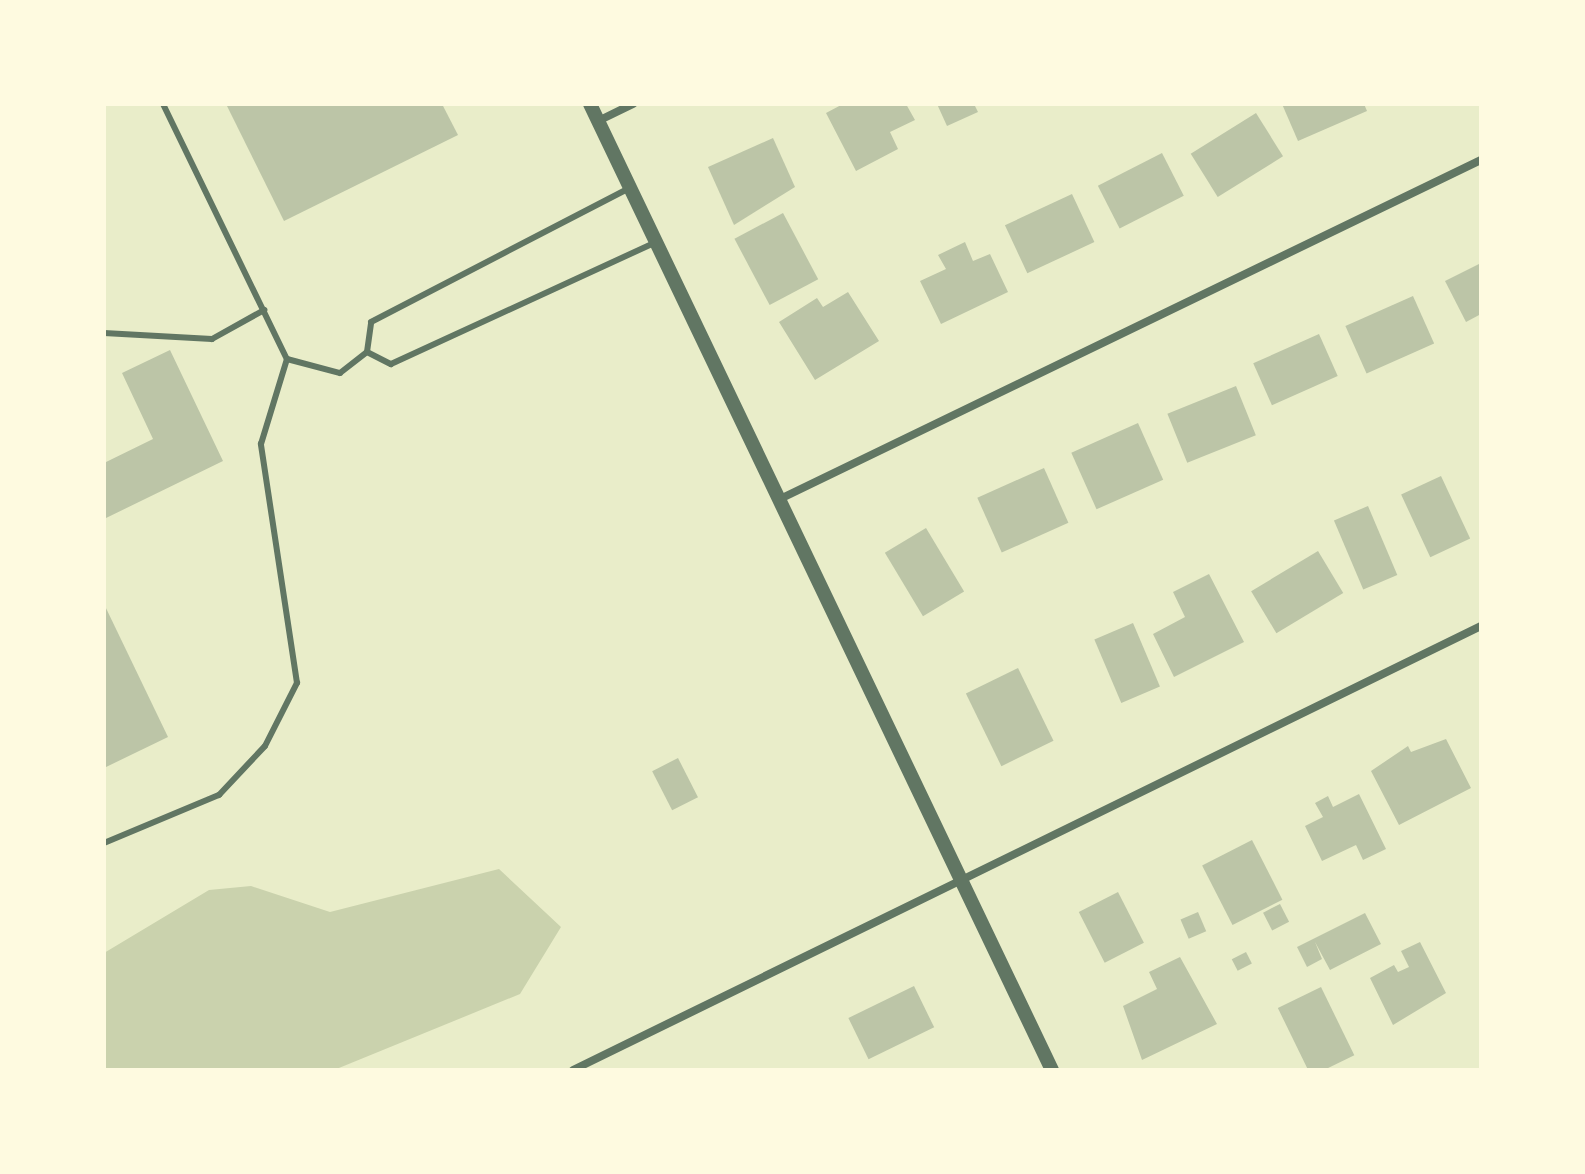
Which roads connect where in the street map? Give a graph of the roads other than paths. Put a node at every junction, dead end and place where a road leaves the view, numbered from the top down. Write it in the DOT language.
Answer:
graph roads {
  1 [pos="163,104"];
  2 [pos="590,104"];
  3 [pos="633,104"];
  4 [pos="598,121"];
  5 [pos="1481,160"];
  6 [pos="630,187"];
  7 [pos="657,242"];
  8 [pos="264,310"];
  9 [pos="104,333"];
  10 [pos="367,352"];
  11 [pos="287,359"];
  12 [pos="782,498"];
  13 [pos="1481,626"];
  14 [pos="104,843"];
  15 [pos="962,877"];
  16 [pos="592,1066"];
  17 [pos="573,1070"];
  18 [pos="1052,1070"];
  1 -- 8 [label="lane"];
  2 -- 4 [label="street"];
  3 -- 4 [label="street"];
  4 -- 6 [label="street"];
  5 -- 12 [label="street"];
  6 -- 7 [label="street"];
  6 -- 10 [label="lane"];
  7 -- 10 [label="lane"];
  7 -- 12 [label="street"];
  8 -- 9 [label="lane"];
  8 -- 11 [label="lane"];
  10 -- 11 [label="lane"];
  11 -- 14 [label="lane"];
  12 -- 15 [label="street"];
  13 -- 15 [label="street"];
  15 -- 16 [label="street"];
  15 -- 18 [label="street"];
  16 -- 17 [label="street"];
}
